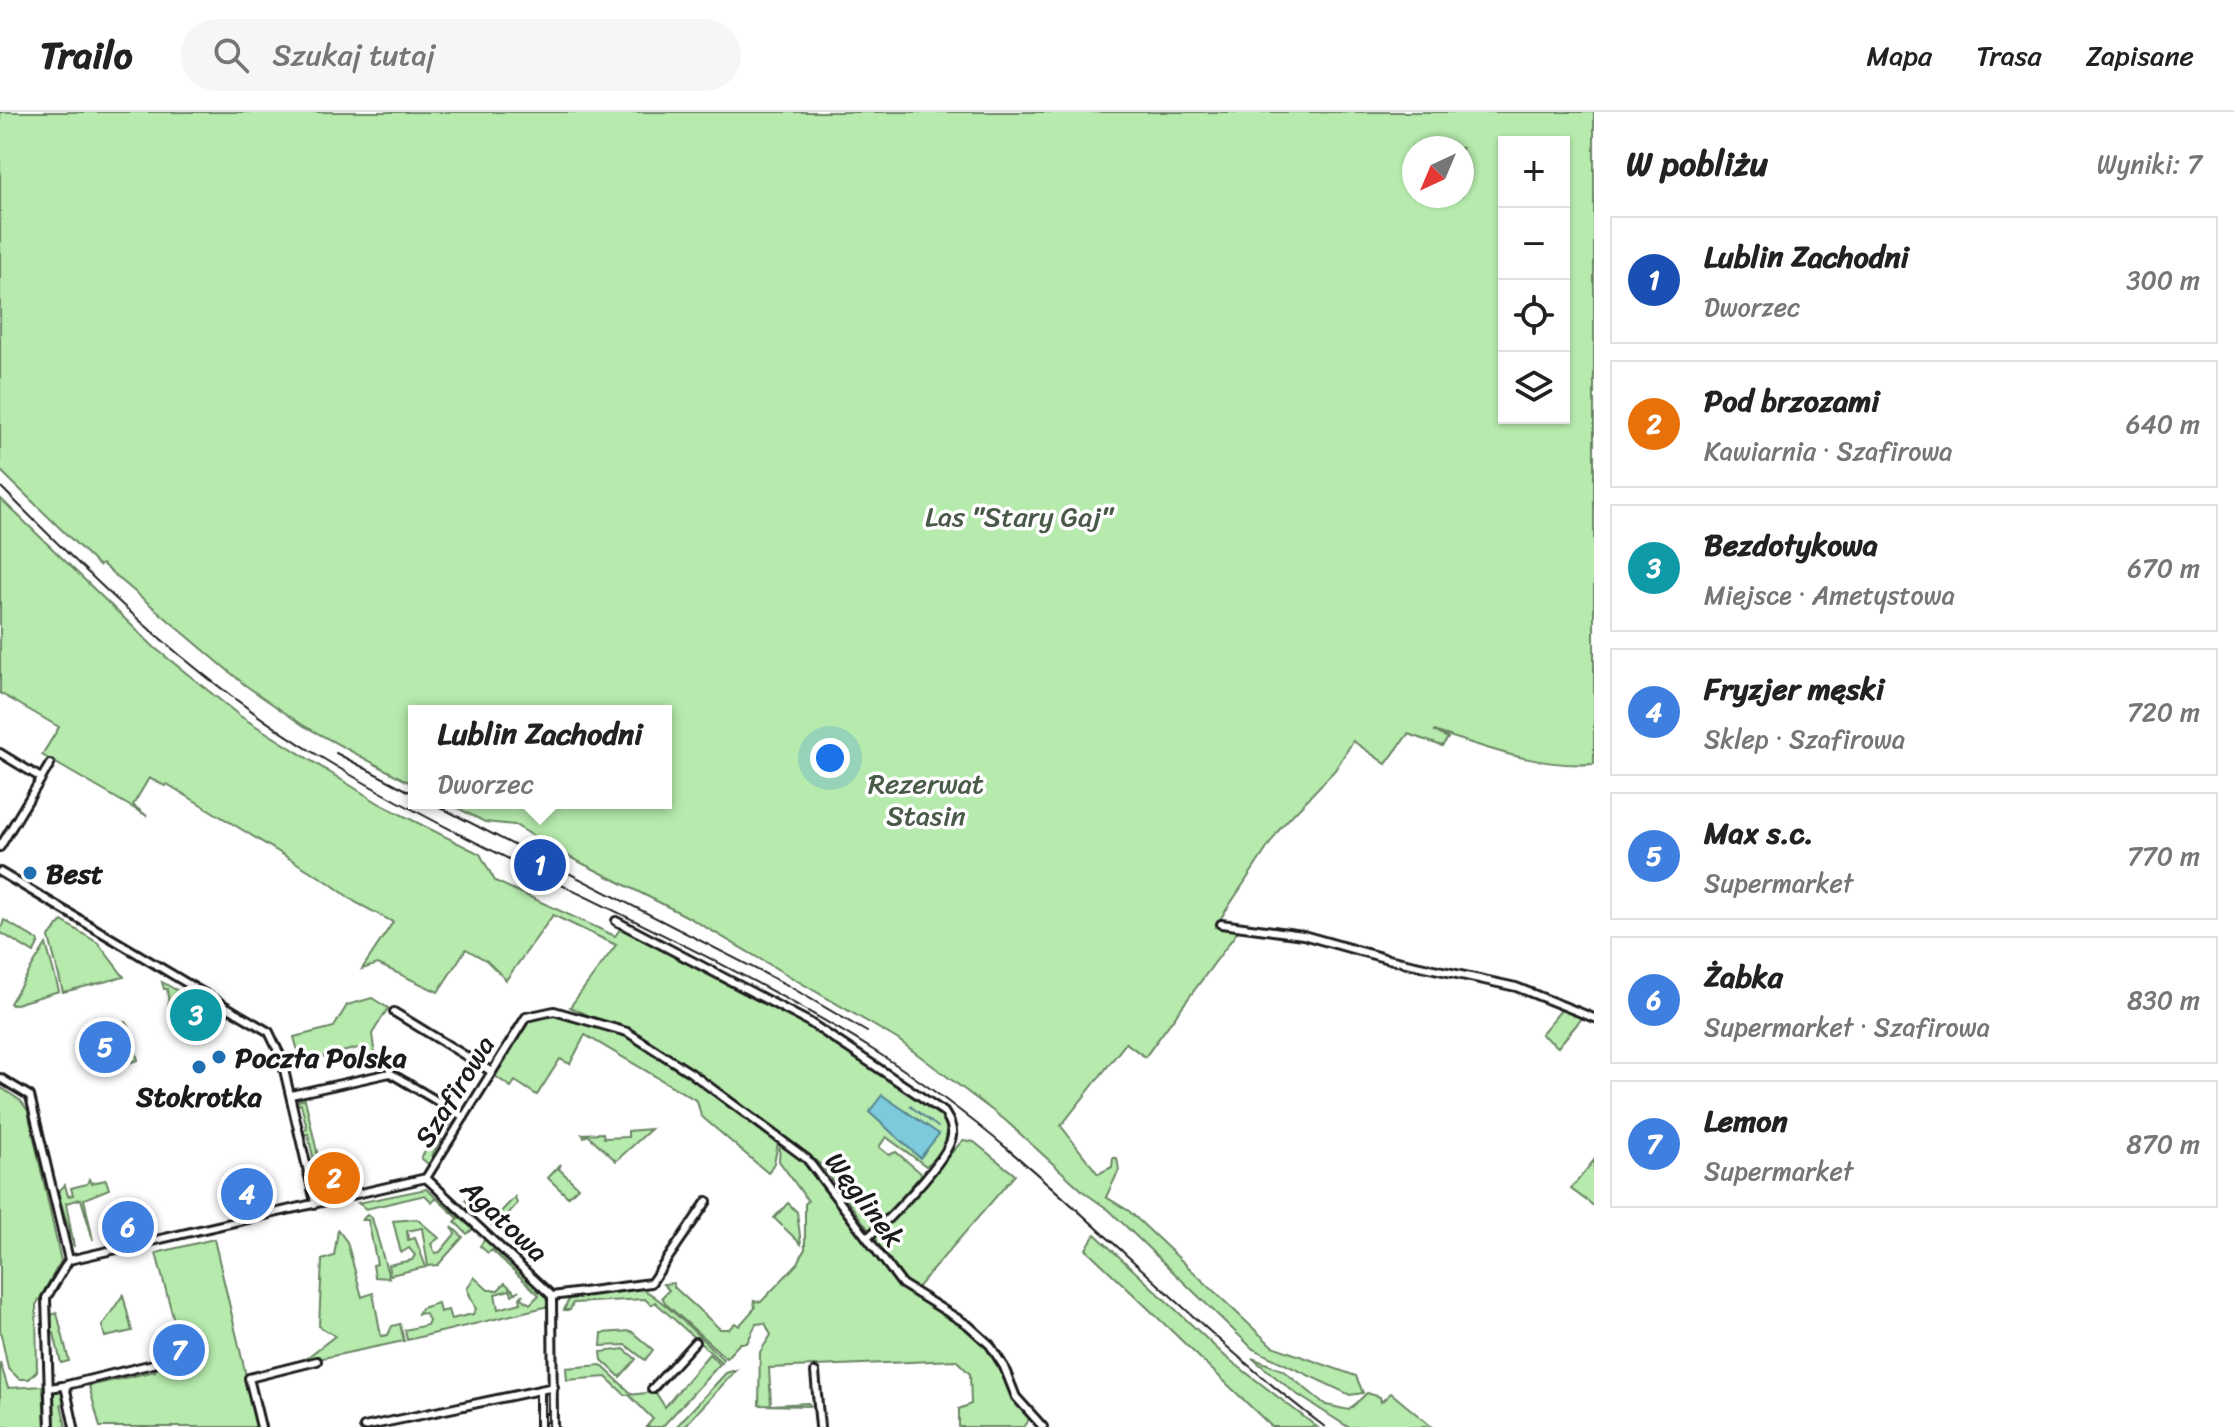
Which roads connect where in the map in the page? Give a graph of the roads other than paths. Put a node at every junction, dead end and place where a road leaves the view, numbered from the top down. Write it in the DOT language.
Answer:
graph roads {
  1 [pos="0,753"];
  2 [pos="50,764"];
  3 [pos="41,778"];
  4 [pos="0,847"];
  5 [pos="0,872"];
  6 [pos="616,921"];
  7 [pos="1221,924"];
  8 [pos="394,1012"];
  9 [pos="526,1017"];
  10 [pos="1594,1018"];
  11 [pos="492,1072"];
  12 [pos="0,1078"];
  13 [pos="291,1095"];
  14 [pos="464,1117"];
  15 [pos="426,1178"];
  16 [pos="707,1201"];
  17 [pos="315,1202"];
  18 [pos="867,1238"];
  19 [pos="69,1260"];
  20 [pos="552,1296"];
  21 [pos="695,1342"];
  22 [pos="317,1361"];
  23 [pos="157,1363"];
  24 [pos="815,1372"];
  25 [pos="63,1386"];
  26 [pos="554,1387"];
  27 [pos="49,1388"];
  28 [pos="652,1389"];
  29 [pos="540,1390"];
  30 [pos="50,1427"];
  31 [pos="74,1427"];
  32 [pos="261,1427"];
  33 [pos="364,1427"];
  34 [pos="540,1427"];
  35 [pos="553,1427"];
  36 [pos="820,1427"];
  37 [pos="1043,1427"];
  1 -- 3 [label="street"];
  2 -- 3 [label="street"];
  3 -- 4 [label="street"];
  5 -- 13 [label="street"];
  6 -- 18 [label="street"];
  7 -- 10 [label="street"];
  8 -- 11 [label="street"];
  9 -- 11 [label="street, Szafirowa"];
  9 -- 18 [label="street, Węglinek"];
  11 -- 14 [label="street, Szafirowa"];
  12 -- 19 [label="street"];
  13 -- 14 [label="street"];
  13 -- 17 [label="street"];
  14 -- 15 [label="street, Szafirowa"];
  15 -- 17 [label="street, Szafirowa"];
  15 -- 20 [label="street, Agatowa"];
  16 -- 20 [label="street, Agatowa"];
  17 -- 19 [label="street, Szafirowa"];
  18 -- 37 [label="street, Węglinek"];
  19 -- 27 [label="street"];
  20 -- 26 [label="street, Agatowa"];
  21 -- 28 [label="street"];
  22 -- 32 [label="street"];
  23 -- 25 [label="street"];
  24 -- 36 [label="street"];
  25 -- 27 [label="street"];
  25 -- 31 [label="street"];
  26 -- 29 [label="street"];
  26 -- 35 [label="street, Agatowa"];
  27 -- 30 [label="street"];
  29 -- 33 [label="street"];
  29 -- 34 [label="street"];
}
